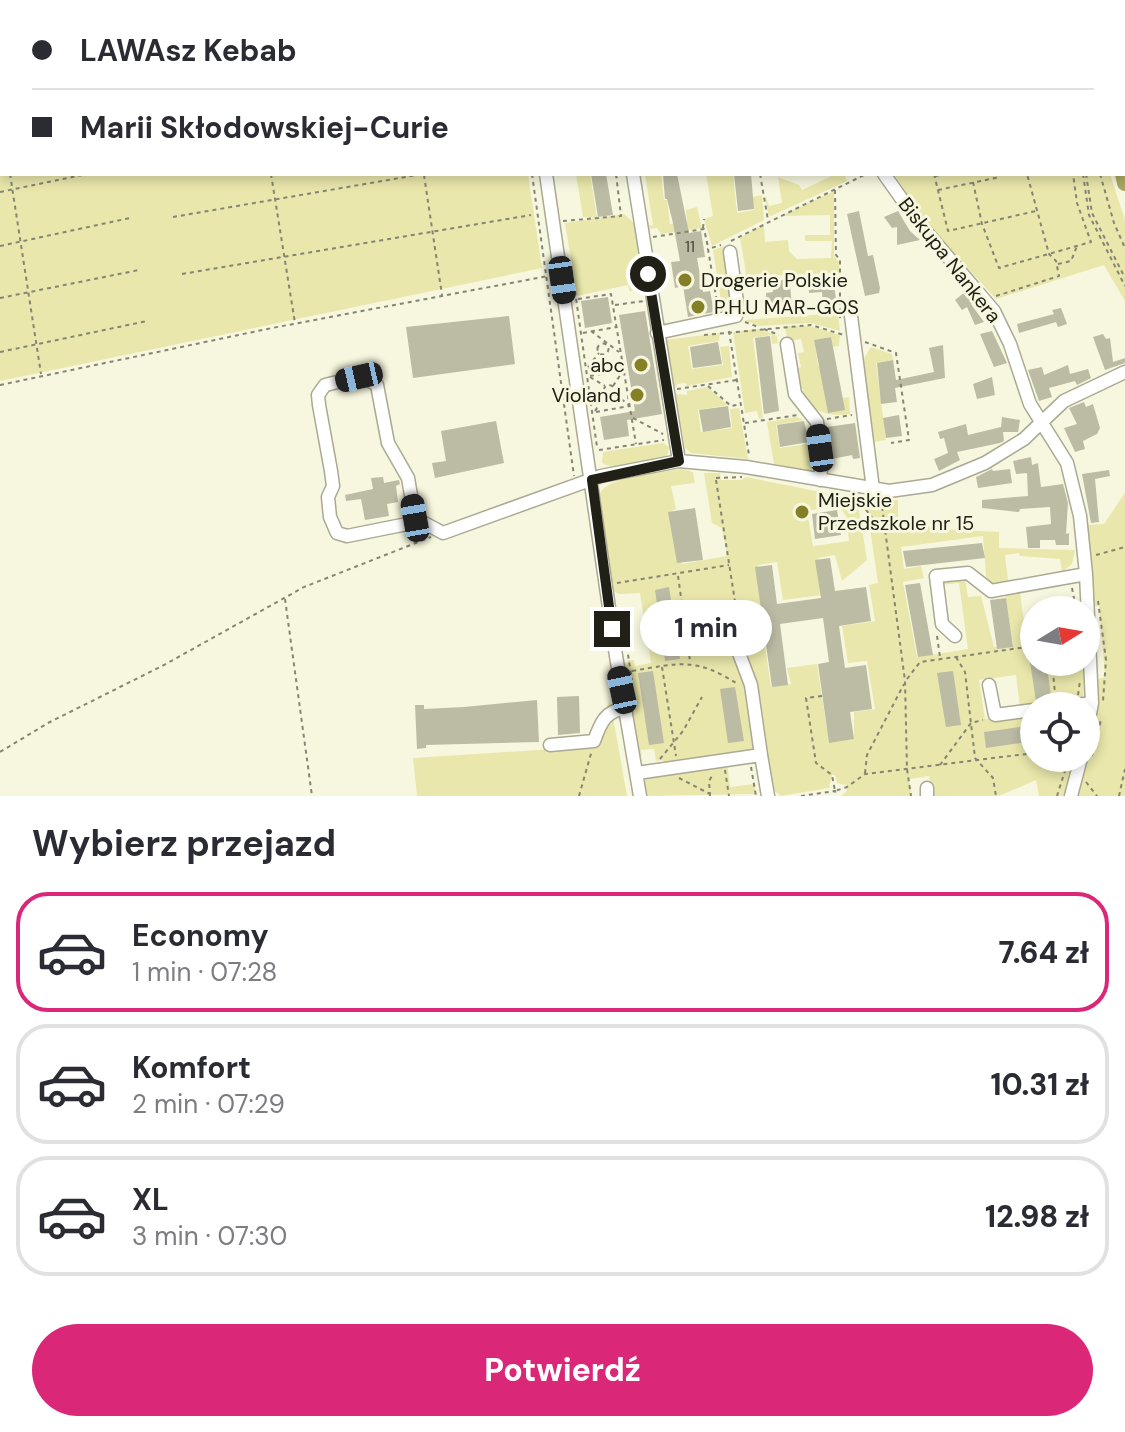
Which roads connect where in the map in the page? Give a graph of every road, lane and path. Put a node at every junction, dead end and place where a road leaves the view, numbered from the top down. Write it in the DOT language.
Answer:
graph roads {
  1 [pos="10,176"];
  2 [pos="77,176"];
  3 [pos="271,176"];
  4 [pos="413,176"];
  5 [pos="424,176"];
  6 [pos="532,176"];
  7 [pos="546,176"];
  8 [pos="616,176"];
  9 [pos="633,176"];
  10 [pos="760,176"];
  11 [pos="862,176"];
  12 [pos="885,176"];
  13 [pos="934,176"];
  14 [pos="1027,176"];
  15 [pos="1073,176"];
  16 [pos="1085,176"];
  17 [pos="1085,176"];
  18 [pos="1101,176"];
  19 [pos="1000,177"];
  20 [pos="973,182"];
  21 [pos="13,189"];
  22 [pos="835,189"];
  23 [pos="937,190"];
  24 [pos="0,192"];
  25 [pos="276,202"];
  26 [pos="1036,211"];
  27 [pos="531,215"];
  28 [pos="173,217"];
  29 [pos="130,218"];
  30 [pos="563,219"];
  31 [pos="704,219"];
  32 [pos="982,224"];
  33 [pos="704,229"];
  34 [pos="433,232"];
  35 [pos="646,235"];
  36 [pos="21,241"];
  37 [pos="0,246"];
  38 [pos="1077,246"];
  39 [pos="1125,248"];
  40 [pos="708,249"];
  41 [pos="730,252"];
  42 [pos="1049,254"];
  43 [pos="285,258"];
  44 [pos="1057,265"];
  45 [pos="139,270"];
  46 [pos="182,274"];
  47 [pos="547,277"];
  48 [pos="1125,278"];
  49 [pos="573,283"];
  50 [pos="1125,286"];
  51 [pos="28,292"];
  52 [pos="442,296"];
  53 [pos="0,298"];
  54 [pos="576,299"];
  55 [pos="652,300"];
  56 [pos="987,302"];
  57 [pos="613,305"];
  58 [pos="851,316"];
  59 [pos="732,318"];
  60 [pos="147,321"];
  61 [pos="295,323"];
  62 [pos="617,327"];
  63 [pos="760,327"];
  64 [pos="591,331"];
  65 [pos="729,331"];
  66 [pos="582,333"];
  67 [pos="657,333"];
  68 [pos="698,335"];
  69 [pos="848,336"];
  70 [pos="783,340"];
  71 [pos="36,344"];
  72 [pos="607,344"];
  73 [pos="0,352"];
  74 [pos="599,353"];
  75 [pos="621,354"];
  76 [pos="623,363"];
  77 [pos="588,368"];
  78 [pos="624,370"];
  79 [pos="1125,372"];
  80 [pos="41,376"];
  81 [pos="589,376"];
  82 [pos="737,380"];
  83 [pos="0,385"];
  84 [pos="707,385"];
  85 [pos="613,386"];
  86 [pos="605,387"];
  87 [pos="671,389"];
  88 [pos="614,393"];
  89 [pos="606,394"];
  90 [pos="741,404"];
  91 [pos="630,405"];
  92 [pos="594,412"];
  93 [pos="811,412"];
  94 [pos="632,418"];
  95 [pos="1041,422"];
  96 [pos="744,424"];
  97 [pos="891,443"];
  98 [pos="636,444"];
  99 [pos="598,451"];
  100 [pos="679,461"];
  101 [pos="749,461"];
  102 [pos="713,463"];
  103 [pos="749,475"];
  104 [pos="596,478"];
  105 [pos="716,478"];
  106 [pos="820,480"];
  107 [pos="575,485"];
  108 [pos="877,493"];
  109 [pos="855,496"];
  110 [pos="415,518"];
  111 [pos="443,533"];
  112 [pos="886,535"];
  113 [pos="1125,547"];
  114 [pos="1084,558"];
  115 [pos="730,565"];
  116 [pos="677,574"];
  117 [pos="1080,574"];
  118 [pos="619,594"];
  119 [pos="1074,596"];
  120 [pos="285,598"];
  121 [pos="621,613"];
  122 [pos="762,616"];
  123 [pos="735,618"];
  124 [pos="955,636"];
  125 [pos="1020,648"];
  126 [pos="955,656"];
  127 [pos="690,662"];
  128 [pos="662,666"];
  129 [pos="625,672"];
  130 [pos="905,681"];
  131 [pos="632,684"];
  132 [pos="739,685"];
  133 [pos="989,685"];
  134 [pos="1091,692"];
  135 [pos="822,696"];
  136 [pos="702,697"];
  137 [pos="626,708"];
  138 [pos="1020,712"];
  139 [pos="980,721"];
  140 [pos="971,723"];
  141 [pos="594,741"];
  142 [pos="674,743"];
  143 [pos="550,745"];
  144 [pos="0,752"];
  145 [pos="761,755"];
  146 [pos="1020,755"];
  147 [pos="722,761"];
  148 [pos="978,761"];
  149 [pos="939,766"];
  150 [pos="678,767"];
  151 [pos="663,769"];
  152 [pos="907,769"];
  153 [pos="1125,769"];
  154 [pos="1065,772"];
  155 [pos="1077,772"];
  156 [pos="637,773"];
  157 [pos="865,774"];
  158 [pos="1086,782"];
  159 [pos="835,791"];
  160 [pos="710,795"];
  161 [pos="312,796"];
  162 [pos="579,796"];
  163 [pos="640,796"];
  164 [pos="729,796"];
  165 [pos="768,796"];
  166 [pos="801,796"];
  167 [pos="836,796"];
  168 [pos="911,796"];
  169 [pos="996,796"];
  170 [pos="1057,796"];
  171 [pos="1071,796"];
  172 [pos="1097,796"];
  173 [pos="1119,796"];
  1 -- 21 [label="path"];
  2 -- 21 [label="path"];
  3 -- 25 [label="path"];
  4 -- 25 [label="path"];
  5 -- 34 [label="path"];
  6 -- 47 [label="path"];
  7 -- 104 [label="street"];
  8 -- 30 [label="path"];
  9 -- 55 [label="street"];
  10 -- 22 [label="path"];
  11 -- 22 [label="path"];
  12 -- 56 [label="street, Biskupa Nankera"];
  13 -- 23 [label="path"];
  14 -- 26 [label="path"];
  15 -- 38 [label="path"];
  16 -- 48 [label="path"];
  17 -- 50 [label="path"];
  18 -- 39 [label="path"];
  19 -- 20 [label="path"];
  20 -- 23 [label="path"];
  20 -- 32 [label="path"];
  21 -- 24 [label="path"];
  21 -- 36 [label="path"];
  22 -- 69 [label="path"];
  23 -- 32 [label="path"];
  25 -- 28 [label="path"];
  25 -- 43 [label="path"];
  26 -- 32 [label="path"];
  26 -- 42 [label="path"];
  27 -- 34 [label="path"];
  29 -- 36 [label="path"];
  31 -- 33 [label="path"];
  32 -- 42 [label="path"];
  33 -- 35 [label="path"];
  33 -- 40 [label="path"];
  34 -- 43 [label="path"];
  34 -- 52 [label="path"];
  36 -- 37 [label="path"];
  36 -- 51 [label="path"];
  38 -- 42 [label="path"];
  38 -- 44 [label="path"];
  41 -- 59 [label="street"];
  42 -- 44 [label="path"];
  43 -- 46 [label="path"];
  43 -- 61 [label="path"];
  44 -- 56 [label="path"];
  45 -- 51 [label="path"];
  47 -- 52 [label="path"];
  47 -- 107 [label="path"];
  49 -- 54 [label="path"];
  51 -- 53 [label="path"];
  51 -- 71 [label="path"];
  52 -- 61 [label="path"];
  54 -- 57 [label="path"];
  54 -- 66 [label="path"];
  55 -- 57 [label="path"];
  55 -- 67 [label="street"];
  56 -- 95 [label="street, Biskupa Nankera"];
  57 -- 62 [label="path"];
  58 -- 69 [label="street"];
  59 -- 63 [label="path"];
  59 -- 67 [label="street"];
  60 -- 71 [label="path"];
  61 -- 80 [label="path"];
  62 -- 64 [label="path"];
  62 -- 75 [label="path"];
  63 -- 65 [label="path"];
  63 -- 69 [label="path"];
  63 -- 70 [label="path"];
  64 -- 66 [label="path"];
  64 -- 72 [label="path"];
  65 -- 68 [label="path"];
  65 -- 82 [label="path"];
  66 -- 77 [label="path"];
  67 -- 100 [label="street"];
  69 -- 97 [label="path"];
  69 -- 108 [label="street"];
  70 -- 93 [label="street"];
  71 -- 73 [label="path"];
  71 -- 80 [label="path"];
  72 -- 74 [label="path"];
  72 -- 74 [label="path"];
  72 -- 75 [label="path"];
  74 -- 77 [label="path"];
  75 -- 76 [label="path"];
  76 -- 77 [label="path"];
  76 -- 78 [label="path"];
  77 -- 81 [label="path"];
  78 -- 81 [label="path"];
  78 -- 85 [label="path"];
  78 -- 91 [label="path"];
  79 -- 95 [label="street"];
  80 -- 83 [label="path"];
  81 -- 86 [label="path"];
  81 -- 92 [label="path"];
  82 -- 84 [label="path"];
  82 -- 90 [label="path"];
  84 -- 87 [label="path"];
  84 -- 90 [label="path"];
  85 -- 86 [label="path"];
  85 -- 88 [label="path"];
  86 -- 89 [label="path"];
  88 -- 89 [label="path"];
  88 -- 91 [label="path"];
  89 -- 92 [label="path"];
  90 -- 96 [label="path"];
  91 -- 92 [label="path"];
  91 -- 94 [label="path"];
  92 -- 99 [label="path"];
  93 -- 96 [label="path"];
  93 -- 106 [label="street"];
  94 -- 98 [label="path"];
  94 -- 98 [label="path"];
  95 -- 108 [label="street"];
  95 -- 114 [label="street, Biskupa Nankera"];
  96 -- 101 [label="path"];
  98 -- 99 [label="path"];
  99 -- 104 [label="path"];
  100 -- 102 [label="street"];
  100 -- 104 [label="street"];
  102 -- 105 [label="path"];
  102 -- 106 [label="street"];
  103 -- 105 [label="path"];
  104 -- 107 [label="street"];
  104 -- 129 [label="street"];
  105 -- 115 [label="path"];
  106 -- 108 [label="street"];
  107 -- 111 [label="street"];
  108 -- 112 [label="path"];
  109 -- 112 [label="path"];
  110 -- 110 [label="street"];
  110 -- 111 [label="street"];
  111 -- 120 [label="path"];
  112 -- 130 [label="path"];
  113 -- 114 [label="path"];
  114 -- 117 [label="street, Biskupa Nankera"];
  115 -- 116 [label="path"];
  115 -- 123 [label="path"];
  116 -- 118 [label="path"];
  116 -- 127 [label="path"];
  117 -- 119 [label="path"];
  117 -- 124 [label="street"];
  117 -- 134 [label="street, Biskupa Nankera"];
  120 -- 144 [label="path"];
  120 -- 161 [label="path"];
  121 -- 129 [label="path"];
  122 -- 123 [label="path"];
  123 -- 145 [label="street"];
  125 -- 126 [label="path"];
  126 -- 130 [label="path"];
  126 -- 140 [label="path"];
  127 -- 128 [label="path"];
  127 -- 132 [label="path"];
  128 -- 129 [label="path"];
  128 -- 142 [label="path"];
  129 -- 131 [label="path"];
  129 -- 137 [label="street"];
  130 -- 152 [label="path"];
  130 -- 157 [label="path"];
  133 -- 138 [label="street"];
  135 -- 159 [label="path"];
  136 -- 142 [label="path"];
  137 -- 141 [label="street"];
  137 -- 156 [label="street"];
  139 -- 140 [label="path"];
  140 -- 148 [label="path"];
  140 -- 149 [label="path"];
  141 -- 143 [label="street"];
  141 -- 162 [label="path"];
  142 -- 150 [label="path"];
  142 -- 151 [label="path"];
  145 -- 147 [label="street"];
  145 -- 165 [label="street"];
  146 -- 148 [label="path"];
  147 -- 150 [label="street"];
  147 -- 160 [label="path"];
  147 -- 164 [label="path"];
  148 -- 149 [label="path"];
  148 -- 169 [label="path"];
  149 -- 152 [label="path"];
  150 -- 151 [label="street"];
  151 -- 156 [label="street"];
  151 -- 160 [label="path"];
  152 -- 157 [label="path"];
  152 -- 168 [label="path"];
  153 -- 173 [label="path"];
  154 -- 170 [label="path"];
  155 -- 171 [label="street"];
  156 -- 163 [label="street"];
  157 -- 159 [label="path"];
  158 -- 172 [label="path"];
  159 -- 166 [label="path"];
  159 -- 167 [label="path"];
}
